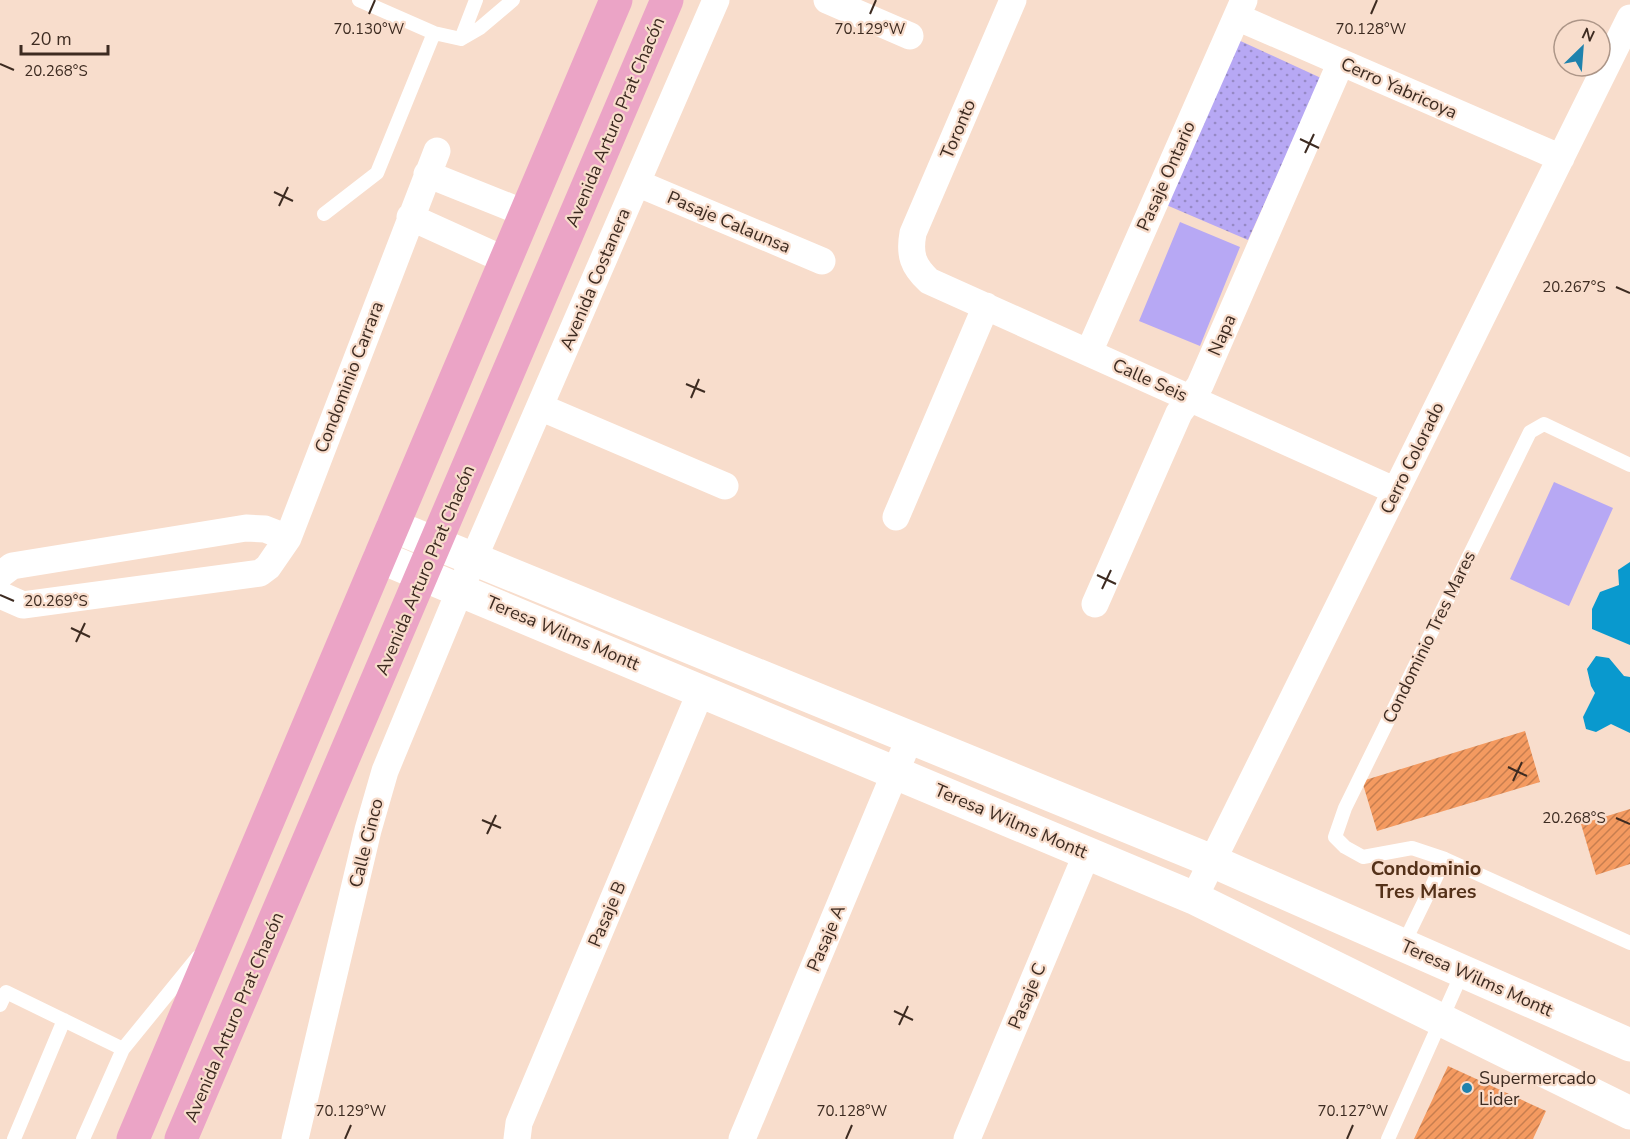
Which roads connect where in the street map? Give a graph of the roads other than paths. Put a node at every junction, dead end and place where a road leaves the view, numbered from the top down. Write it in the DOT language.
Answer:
graph roads {
  1 [pos="359,0"];
  2 [pos="476,0"];
  3 [pos="513,0"];
  4 [pos="616,0"];
  5 [pos="667,0"];
  6 [pos="716,0"];
  7 [pos="827,0"];
  8 [pos="1013,0"];
  9 [pos="1240,8"];
  10 [pos="1630,18"];
  11 [pos="434,33"];
  12 [pos="910,36"];
  13 [pos="461,39"];
  14 [pos="1341,62"];
  15 [pos="1561,158"];
  16 [pos="637,183"];
  17 [pos="324,214"];
  18 [pos="527,214"];
  19 [pos="410,217"];
  20 [pos="912,260"];
  21 [pos="507,261"];
  22 [pos="822,261"];
  23 [pos="986,306"];
  24 [pos="1089,352"];
  25 [pos="1190,398"];
  26 [pos="540,407"];
  27 [pos="1630,465"];
  28 [pos="725,486"];
  29 [pos="1396,491"];
  30 [pos="896,517"];
  31 [pos="393,526"];
  32 [pos="288,537"];
  33 [pos="436,543"];
  34 [pos="380,557"];
  35 [pos="474,559"];
  36 [pos="423,574"];
  37 [pos="0,576"];
  38 [pos="460,590"];
  39 [pos="0,595"];
  40 [pos="1095,604"];
  41 [pos="701,691"];
  42 [pos="910,737"];
  43 [pos="895,772"];
  44 [pos="1087,853"];
  45 [pos="1445,859"];
  46 [pos="1212,861"];
  47 [pos="1194,898"];
  48 [pos="227,920"];
  49 [pos="1630,943"];
  50 [pos="1403,945"];
  51 [pos="1462,971"];
  52 [pos="3,991"];
  53 [pos="0,1005"];
  54 [pos="1440,1019"];
  55 [pos="64,1020"];
  56 [pos="1630,1045"];
  57 [pos="123,1049"];
  58 [pos="1630,1113"];
  59 [pos="14,1139"];
  60 [pos="83,1139"];
  61 [pos="133,1139"];
  62 [pos="182,1139"];
  63 [pos="295,1139"];
  64 [pos="517,1139"];
  65 [pos="742,1139"];
  66 [pos="967,1139"];
  67 [pos="1388,1139"];
  1 -- 11 [label="lane"];
  2 -- 13 [label="lane"];
  3 -- 13 [label="lane"];
  4 -- 18 [label="main road"];
  5 -- 33 [label="main road, Avenida Arturo Prat Chacón"];
  6 -- 16 [label="street, Avenida Costanera"];
  7 -- 12 [label="street"];
  8 -- 20 [label="street, Toronto"];
  9 -- 14 [label="street, Cerro Yabricoya"];
  9 -- 24 [label="street, Pasaje Ontario"];
  10 -- 15 [label="street, Cerro Colorado"];
  11 -- 13 [label="lane"];
  11 -- 17 [label="lane"];
  14 -- 15 [label="street, Cerro Yabricoya"];
  14 -- 25 [label="street, Napa"];
  15 -- 29 [label="street, Cerro Colorado"];
  16 -- 22 [label="street, Pasaje Calaunsa"];
  16 -- 26 [label="street, Avenida Costanera"];
  18 -- 19 [label="street, Condominio Carrara"];
  18 -- 21 [label="main road"];
  19 -- 21 [label="street"];
  19 -- 32 [label="street, Condominio Carrara"];
  20 -- 23 [label="street, Calle Seis"];
  21 -- 31 [label="main road"];
  23 -- 24 [label="street, Calle Seis"];
  23 -- 30 [label="street"];
  24 -- 25 [label="street, Calle Seis"];
  25 -- 29 [label="street, Calle Seis"];
  25 -- 40 [label="street, Napa"];
  26 -- 28 [label="street"];
  26 -- 35 [label="street, Avenida Costanera"];
  27 -- 45 [label="lane, Condominio Tres Mares"];
  29 -- 46 [label="street, Cerro Colorado"];
  31 -- 33 [label="street, Teresa Wilms Montt"];
  31 -- 34 [label="main road"];
  32 -- 37 [label="street"];
  32 -- 39 [label="street, Condominio Carrara"];
  33 -- 35 [label="street, Teresa Wilms Montt"];
  33 -- 36 [label="main road, Avenida Arturo Prat Chacón"];
  34 -- 36 [label="street, Teresa Wilms Montt"];
  34 -- 48 [label="main road"];
  35 -- 38 [label="street, Calle Cinco"];
  35 -- 42 [label="street, Teresa Wilms Montt"];
  36 -- 38 [label="street, Teresa Wilms Montt"];
  36 -- 62 [label="main road, Avenida Arturo Prat Chacón"];
  38 -- 41 [label="street, Teresa Wilms Montt"];
  38 -- 63 [label="street, Calle Cinco"];
  41 -- 43 [label="street, Teresa Wilms Montt"];
  41 -- 64 [label="street, Pasaje B"];
  42 -- 43 [label="street, Pasaje A"];
  42 -- 46 [label="street, Teresa Wilms Montt"];
  43 -- 44 [label="street, Teresa Wilms Montt"];
  43 -- 65 [label="street, Pasaje A"];
  44 -- 47 [label="street, Teresa Wilms Montt"];
  44 -- 66 [label="street, Pasaje C"];
  45 -- 49 [label="lane, Condominio Tres Mares"];
  45 -- 50 [label="lane"];
  46 -- 47 [label="street, Cerro Colorado"];
  46 -- 50 [label="street, Teresa Wilms Montt"];
  47 -- 54 [label="street, Teresa Wilms Montt"];
  48 -- 57 [label="lane"];
  48 -- 61 [label="main road"];
  50 -- 51 [label="street, Teresa Wilms Montt"];
  51 -- 54 [label="lane"];
  51 -- 56 [label="street, Teresa Wilms Montt"];
  52 -- 53 [label="lane"];
  52 -- 55 [label="lane"];
  54 -- 58 [label="street, Teresa Wilms Montt"];
  54 -- 67 [label="lane"];
  55 -- 57 [label="lane"];
  55 -- 59 [label="lane"];
  57 -- 60 [label="lane"];
}
